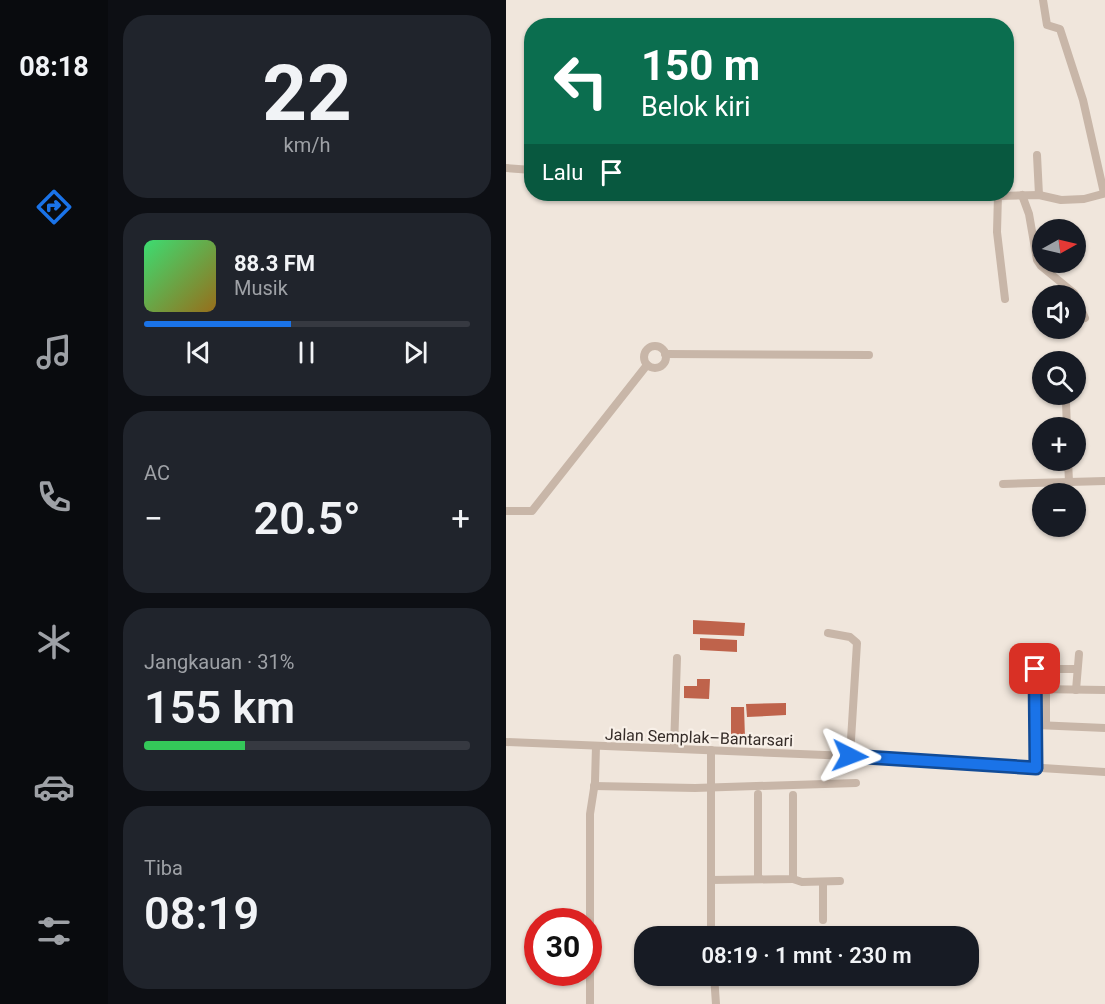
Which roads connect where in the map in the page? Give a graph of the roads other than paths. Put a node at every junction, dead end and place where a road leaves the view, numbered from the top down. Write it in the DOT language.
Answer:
graph roads {
  1 [pos="1043,0"];
  2 [pos="1037,155"];
  3 [pos="506,168"];
  4 [pos="524,169"];
  5 [pos="1105,193"];
  6 [pos="1014,195"];
  7 [pos="1022,195"];
  8 [pos="1039,195"];
  9 [pos="998,201"];
  10 [pos="1064,285"];
  11 [pos="1005,298"];
  12 [pos="665,354"];
  13 [pos="869,356"];
  14 [pos="647,365"];
  15 [pos="1068,471"];
  16 [pos="1106,481"];
  17 [pos="1069,482"];
  18 [pos="1003,484"];
  19 [pos="506,511"];
  20 [pos="828,633"];
  21 [pos="1034,650"];
  22 [pos="1079,654"];
  23 [pos="677,658"];
  24 [pos="1035,669"];
  25 [pos="1077,669"];
  26 [pos="1036,689"];
  27 [pos="1046,690"];
  28 [pos="1076,690"];
  29 [pos="1106,690"];
  30 [pos="1036,725"];
  31 [pos="1046,725"];
  32 [pos="1106,728"];
  33 [pos="506,742"];
  34 [pos="596,746"];
  35 [pos="674,748"];
  36 [pos="711,750"];
  37 [pos="850,756"];
  38 [pos="1036,768"];
  39 [pos="1106,772"];
  40 [pos="856,783"];
  41 [pos="594,786"];
  42 [pos="711,788"];
  43 [pos="758,794"];
  44 [pos="793,795"];
  45 [pos="758,879"];
  46 [pos="793,879"];
  47 [pos="711,880"];
  48 [pos="840,881"];
  49 [pos="823,882"];
  50 [pos="823,920"];
  51 [pos="712,926"];
  52 [pos="715,986"];
  53 [pos="590,1004"];
  54 [pos="716,1004"];
  1 -- 5 [label="street"];
  2 -- 8 [label="street"];
  3 -- 4 [label="street"];
  5 -- 8 [label="street"];
  6 -- 7 [label="street"];
  7 -- 8 [label="street"];
  7 -- 10 [label="street"];
  9 -- 11 [label="street"];
  12 -- 13 [label="street"];
  12 -- 14 [label="street"];
  12 -- 14 [label="street"];
  14 -- 19 [label="street"];
  15 -- 17 [label="street"];
  16 -- 17 [label="street"];
  17 -- 18 [label="street"];
  20 -- 37 [label="street"];
  21 -- 24 [label="street"];
  22 -- 25 [label="street"];
  23 -- 35 [label="street"];
  24 -- 25 [label="street"];
  24 -- 26 [label="street"];
  25 -- 28 [label="street"];
  26 -- 27 [label="street"];
  26 -- 30 [label="street"];
  27 -- 28 [label="street"];
  27 -- 31 [label="street"];
  28 -- 29 [label="street"];
  30 -- 31 [label="street"];
  30 -- 38 [label="street"];
  31 -- 32 [label="street"];
  33 -- 34 [label="street, Jalan Semplak–Bantarsari"];
  34 -- 35 [label="street, Jalan Semplak–Bantarsari"];
  34 -- 41 [label="street"];
  35 -- 36 [label="street, Jalan Semplak–Bantarsari"];
  36 -- 37 [label="street, Jalan Semplak–Bantarsari"];
  36 -- 42 [label="street"];
  37 -- 38 [label="street, Jalan Semplak–Bantarsari"];
  38 -- 39 [label="street, Jalan Semplak–Bantarsari"];
  40 -- 42 [label="street"];
  41 -- 42 [label="street"];
  41 -- 53 [label="street"];
  42 -- 47 [label="street"];
  43 -- 45 [label="street"];
  44 -- 46 [label="street"];
  45 -- 46 [label="street"];
  45 -- 47 [label="street"];
  46 -- 49 [label="street"];
  47 -- 51 [label="street"];
  48 -- 49 [label="street"];
  49 -- 50 [label="street"];
  52 -- 54 [label="street"];
}
